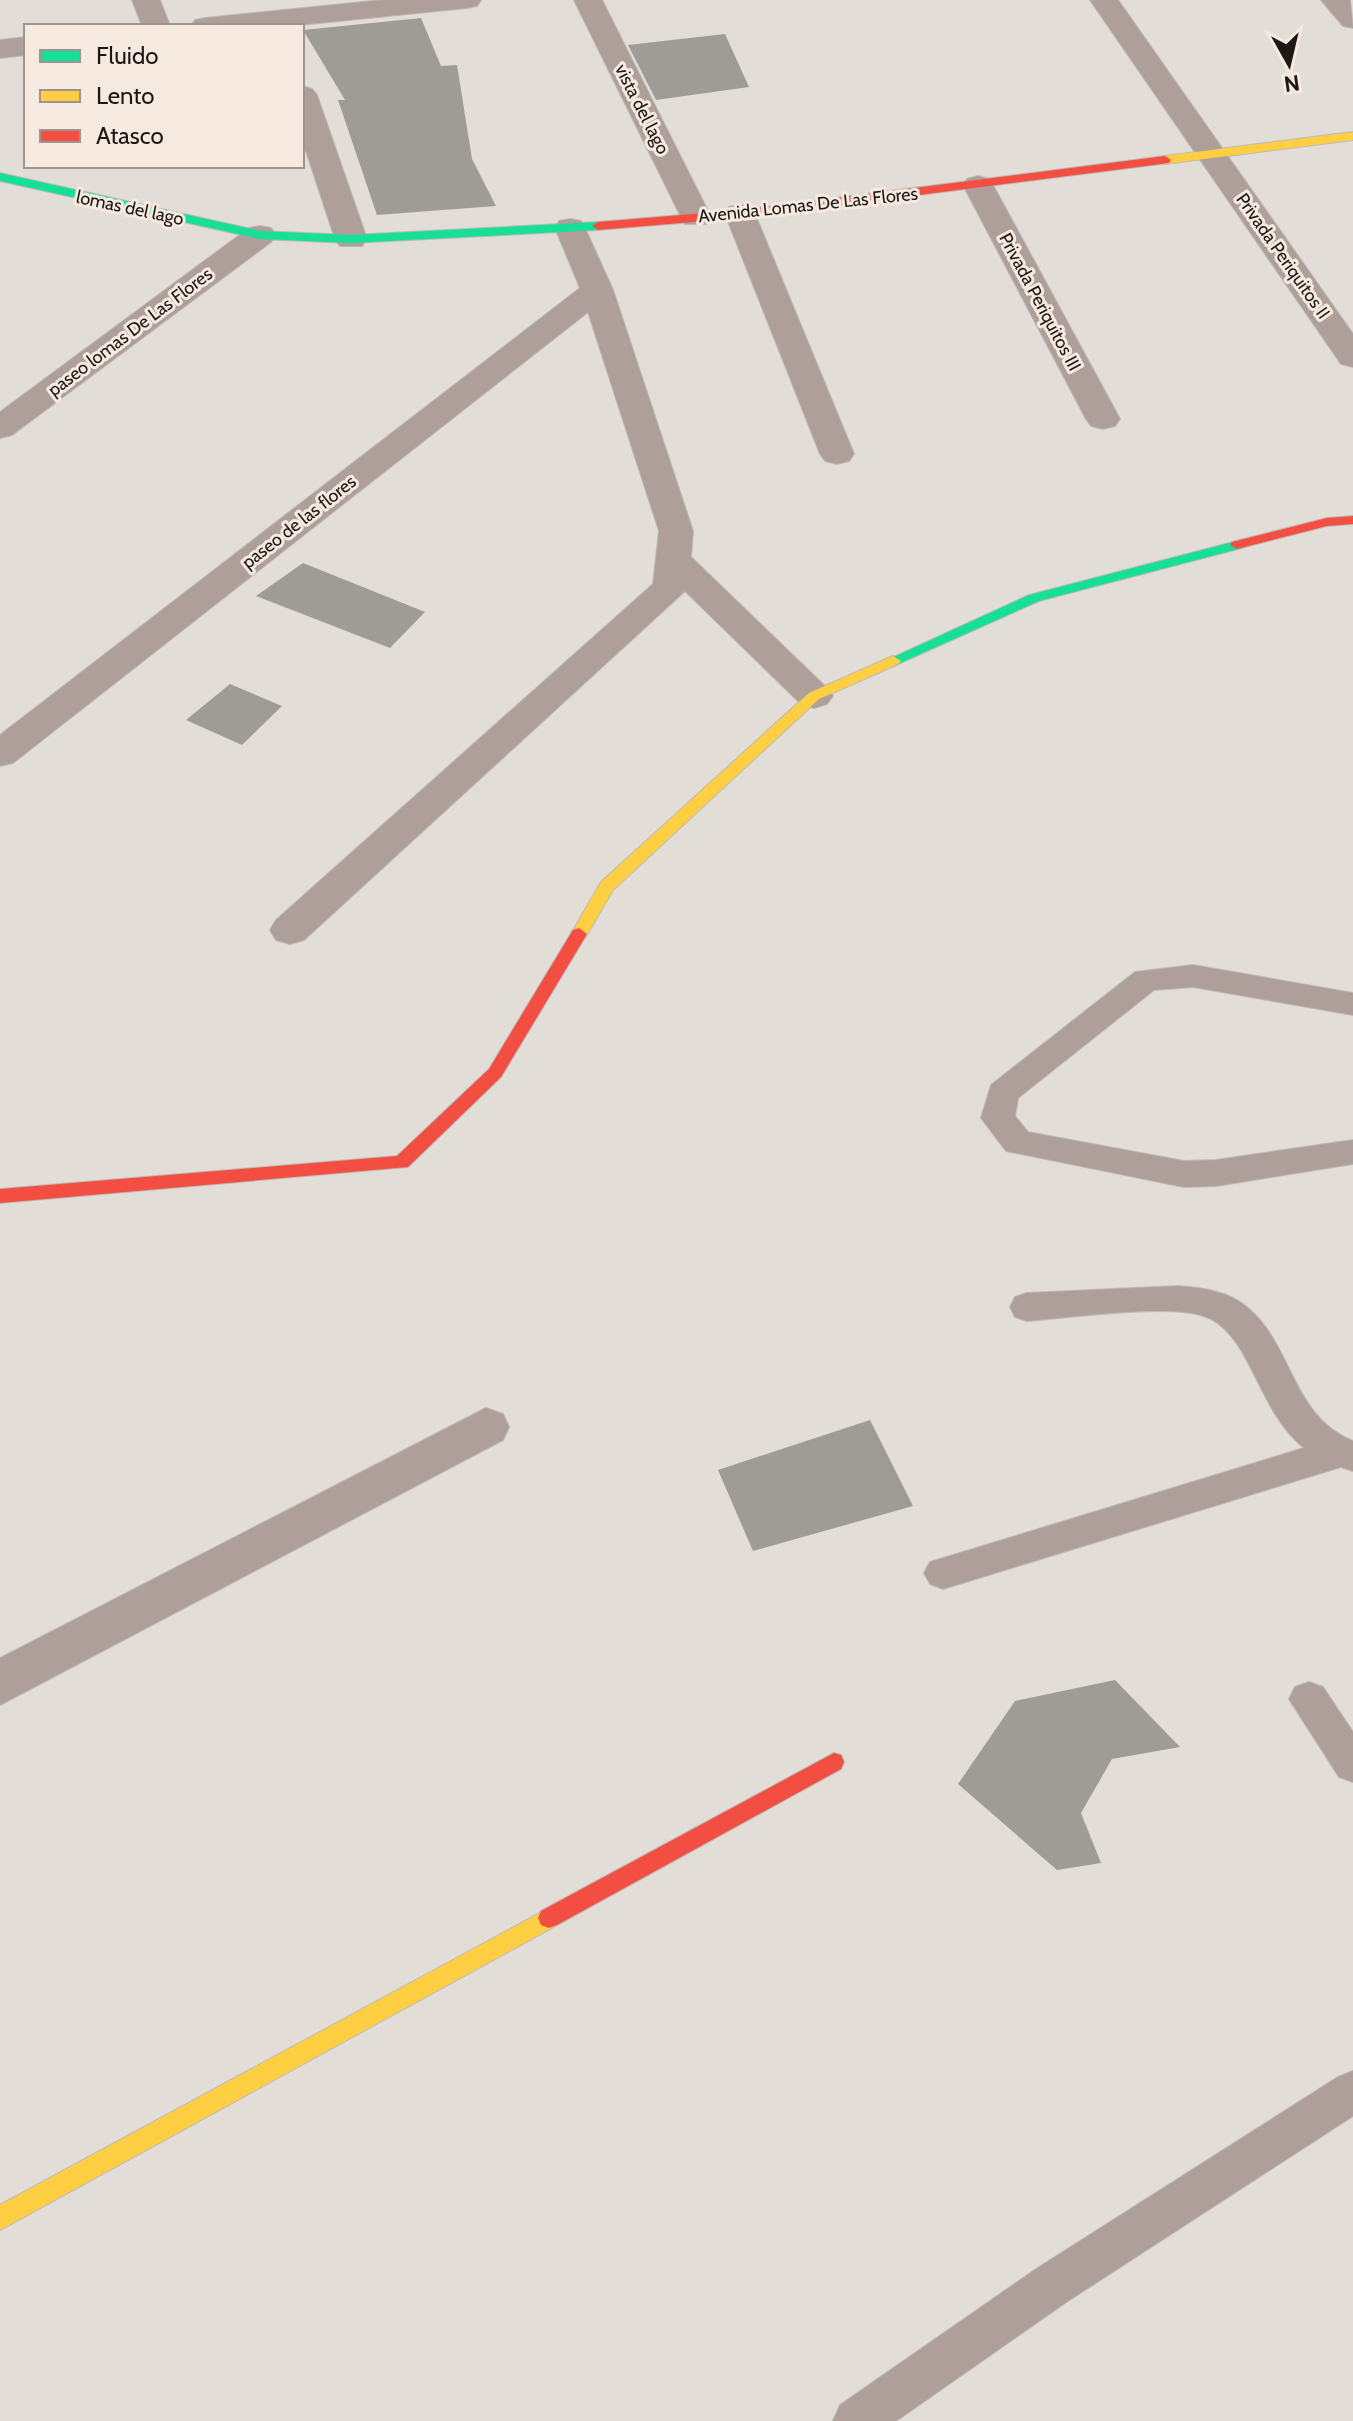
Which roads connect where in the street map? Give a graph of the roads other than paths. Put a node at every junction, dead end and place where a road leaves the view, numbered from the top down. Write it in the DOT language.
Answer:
graph roads {
  1 [pos="146,0"];
  2 [pos="467,0"];
  3 [pos="588,0"];
  4 [pos="1104,0"];
  5 [pos="1335,0"];
  6 [pos="1353,20"];
  7 [pos="277,22"];
  8 [pos="155,24"];
  9 [pos="241,24"];
  10 [pos="24,46"];
  11 [pos="0,49"];
  12 [pos="304,101"];
  13 [pos="1353,136"];
  14 [pos="1214,155"];
  15 [pos="0,177"];
  16 [pos="978,185"];
  17 [pos="740,214"];
  18 [pos="696,217"];
  19 [pos="570,228"];
  20 [pos="260,235"];
  21 [pos="351,239"];
  22 [pos="597,290"];
  23 [pos="1353,357"];
  24 [pos="1103,419"];
  25 [pos="0,428"];
  26 [pos="837,454"];
  27 [pos="1353,520"];
  28 [pos="673,559"];
  29 [pos="814,696"];
  30 [pos="0,754"];
  31 [pos="290,930"];
  32 [pos="1353,1004"];
  33 [pos="1353,1152"];
  34 [pos="0,1196"];
  35 [pos="1027,1307"];
  36 [pos="486,1427"];
  37 [pos="1346,1454"];
  38 [pos="943,1573"];
  39 [pos="0,1683"];
  40 [pos="1309,1699"];
  41 [pos="834,1762"];
  42 [pos="1353,1765"];
  43 [pos="1353,2092"];
  44 [pos="0,2218"];
  45 [pos="856,2421"];
  1 -- 8 [label="street"];
  2 -- 7 [label="street"];
  3 -- 18 [label="street, vista del lago"];
  4 -- 14 [label="street, Privada Periquitos II"];
  5 -- 6 [label="street"];
  7 -- 9 [label="street"];
  10 -- 11 [label="street"];
  12 -- 21 [label="street"];
  13 -- 14 [label="street, Avenida Lomas De Las Flores"];
  14 -- 16 [label="street, Avenida Lomas De Las Flores"];
  14 -- 23 [label="street, Privada Periquitos II"];
  15 -- 20 [label="street, lomas del lago"];
  16 -- 17 [label="street, Avenida Lomas De Las Flores"];
  16 -- 24 [label="street, Privada Periquitos III"];
  17 -- 18 [label="street, Avenida Lomas De Las Flores"];
  17 -- 26 [label="street"];
  18 -- 19 [label="street, Avenida Lomas De Las Flores"];
  19 -- 21 [label="street, Avenida Lomas De Las Flores"];
  19 -- 22 [label="street"];
  20 -- 21 [label="street, Avenida Lomas De Las Flores"];
  20 -- 25 [label="street, paseo lomas De Las Flores"];
  22 -- 28 [label="street"];
  22 -- 30 [label="street, paseo de las flores"];
  27 -- 29 [label="street"];
  28 -- 29 [label="street"];
  28 -- 31 [label="street"];
  29 -- 34 [label="street"];
  32 -- 33 [label="lane"];
  35 -- 37 [label="lane"];
  36 -- 39 [label="street"];
  37 -- 38 [label="lane"];
  40 -- 42 [label="lane"];
  41 -- 44 [label="street"];
  43 -- 45 [label="lane"];
}
